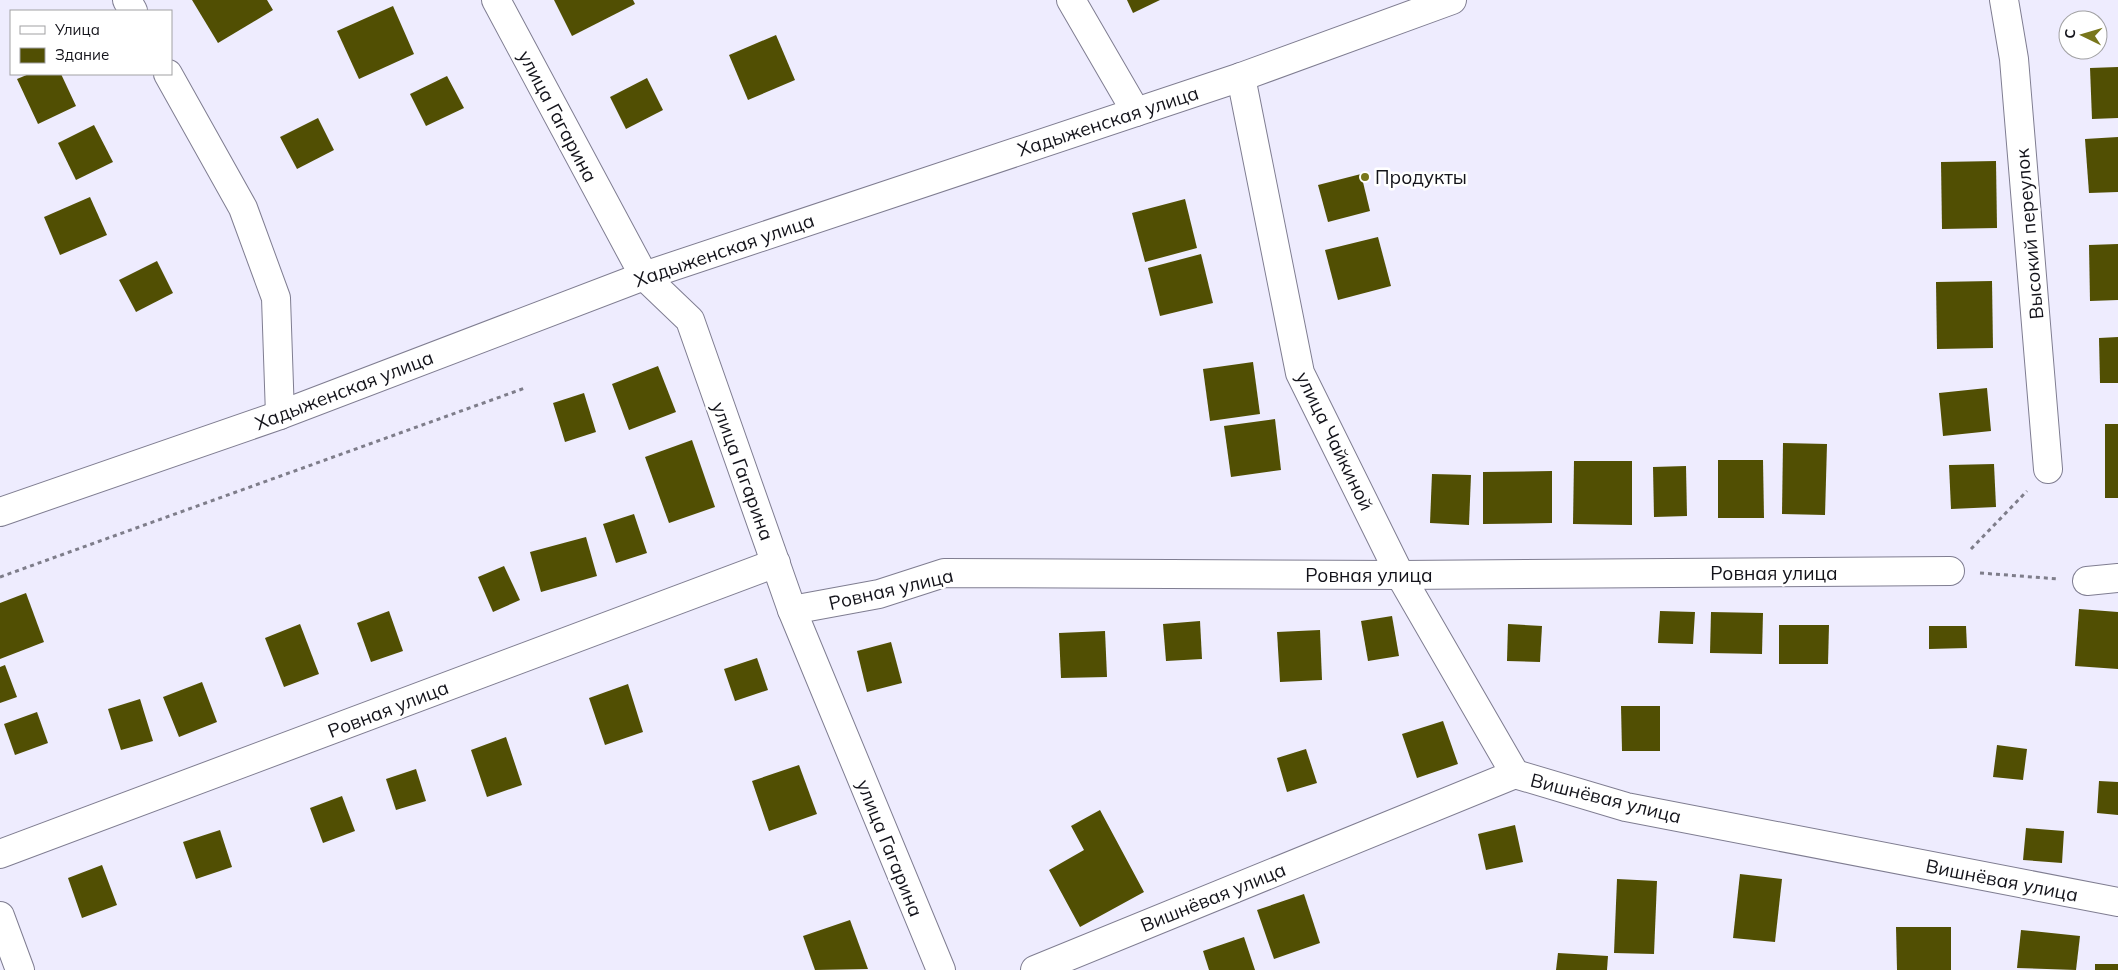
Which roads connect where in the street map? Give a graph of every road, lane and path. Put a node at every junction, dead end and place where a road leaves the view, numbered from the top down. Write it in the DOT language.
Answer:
graph roads {
  1 [pos="496,0"];
  2 [pos="1071,0"];
  3 [pos="1452,0"];
  4 [pos="2004,0"];
  5 [pos="169,75"];
  6 [pos="1242,77"];
  7 [pos="1136,112"];
  8 [pos="644,276"];
  9 [pos="525,388"];
  10 [pos="280,415"];
  11 [pos="2048,470"];
  12 [pos="0,512"];
  13 [pos="776,563"];
  14 [pos="1950,571"];
  15 [pos="1400,576"];
  16 [pos="0,577"];
  17 [pos="2118,578"];
  18 [pos="2087,581"];
  19 [pos="792,610"];
  20 [pos="1515,774"];
  21 [pos="0,854"];
  22 [pos="2118,902"];
  23 [pos="0,916"];
  24 [pos="20,970"];
  25 [pos="941,970"];
  26 [pos="1035,970"];
  1 -- 8 [label="street, улица Гагарина"];
  2 -- 7 [label="street"];
  3 -- 6 [label="street, Хадыженская улица"];
  4 -- 11 [label="street, Высокий переулок"];
  5 -- 10 [label="street"];
  6 -- 7 [label="street, Хадыженская улица"];
  6 -- 15 [label="street, улица Чайкиной"];
  7 -- 8 [label="street, Хадыженская улица"];
  8 -- 10 [label="street, Хадыженская улица"];
  8 -- 13 [label="street, улица Гагарина"];
  9 -- 16 [label="path"];
  10 -- 12 [label="street, Хадыженская улица"];
  11 -- 14 [label="path"];
  13 -- 19 [label="street, улица Гагарина"];
  13 -- 21 [label="street, Ровная улица"];
  14 -- 15 [label="street, Ровная улица"];
  14 -- 18 [label="path"];
  15 -- 19 [label="street, Ровная улица"];
  15 -- 20 [label="street, улица Чайкиной"];
  17 -- 18 [label="street"];
  19 -- 25 [label="street, улица Гагарина"];
  20 -- 22 [label="street, Вишнёвая улица"];
  20 -- 26 [label="street, Вишнёвая улица"];
  23 -- 24 [label="street"];
}
